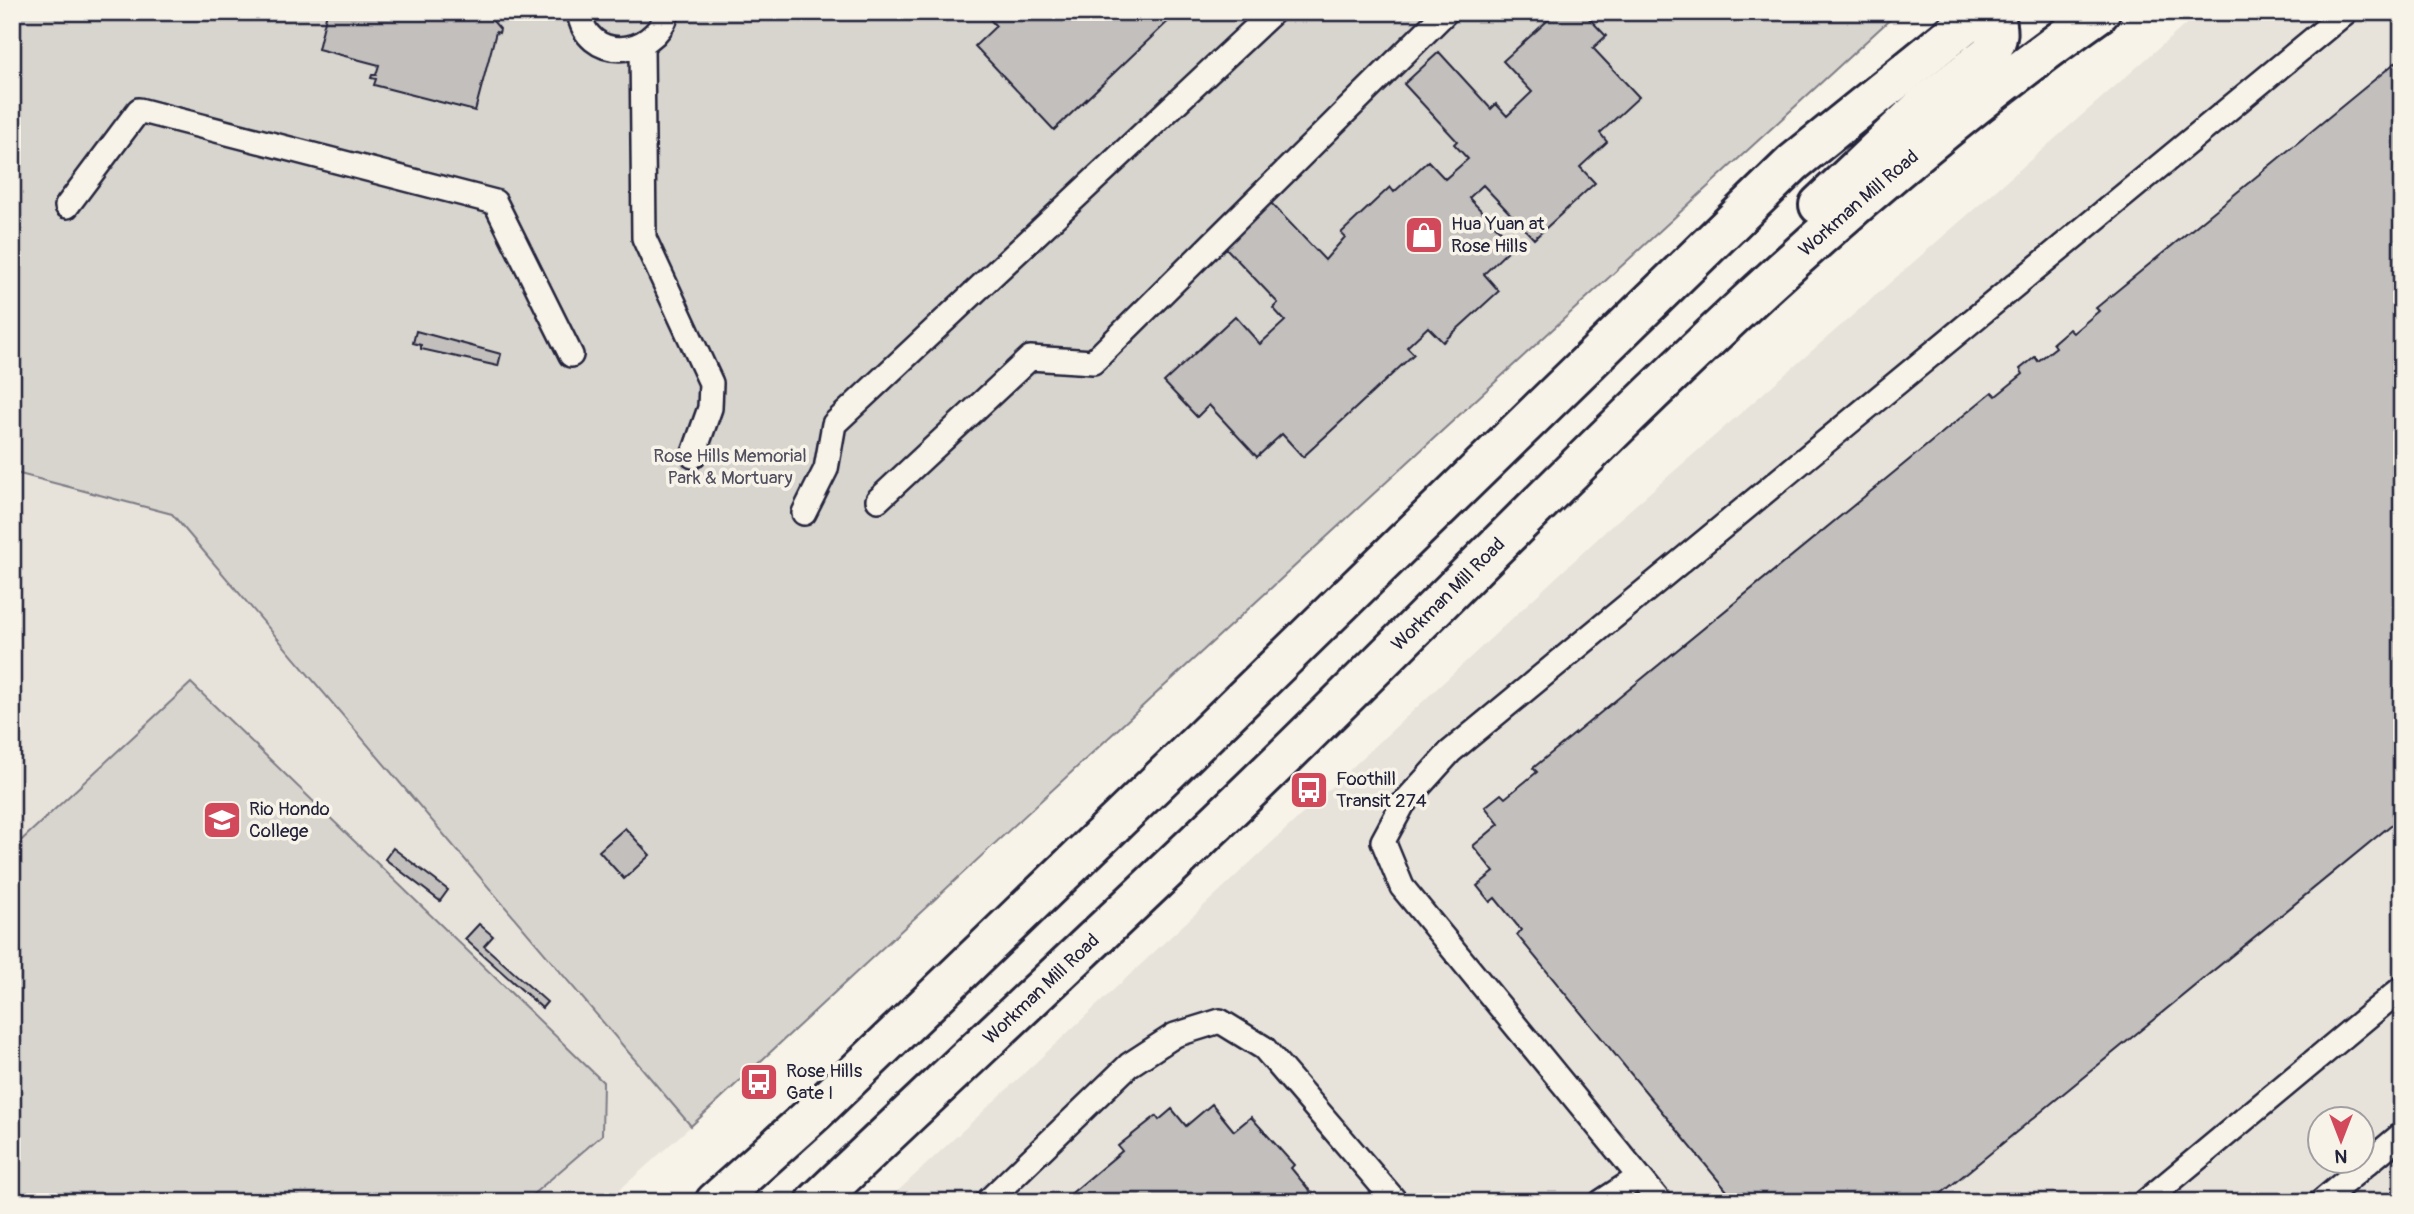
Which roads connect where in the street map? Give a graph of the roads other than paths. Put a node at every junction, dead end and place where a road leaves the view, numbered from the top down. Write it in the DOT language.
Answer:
graph roads {
  1 [pos="579,12"];
  2 [pos="668,12"];
  3 [pos="1273,12"];
  4 [pos="1446,12"];
  5 [pos="1994,12"];
  6 [pos="2100,12"];
  7 [pos="2346,12"];
  8 [pos="1961,18"];
  9 [pos="642,45"];
  10 [pos="67,206"];
  11 [pos="1780,269"];
  12 [pos="571,355"];
  13 [pos="693,456"];
  14 [pos="878,500"];
  15 [pos="804,513"];
  16 [pos="2402,988"];
  17 [pos="2402,1134"];
  18 [pos="1639,1177"];
  19 [pos="715,1202"];
  20 [pos="816,1202"];
  21 [pos="987,1202"];
  22 [pos="1396,1202"];
  23 [pos="1601,1202"];
  24 [pos="1660,1202"];
  25 [pos="2145,1202"];
  26 [pos="2321,1202"];
  1 -- 9 [label="lane"];
  2 -- 9 [label="lane"];
  3 -- 15 [label="lane"];
  4 -- 14 [label="lane"];
  5 -- 11 [label="main road"];
  6 -- 11 [label="main road, Workman Mill Road"];
  7 -- 18 [label="lane"];
  8 -- 19 [label="main road"];
  9 -- 13 [label="lane"];
  10 -- 12 [label="lane"];
  11 -- 20 [label="main road, Workman Mill Road"];
  16 -- 25 [label="lane"];
  17 -- 26 [label="lane"];
  18 -- 23 [label="lane"];
  18 -- 24 [label="lane"];
  21 -- 22 [label="lane"];
}
